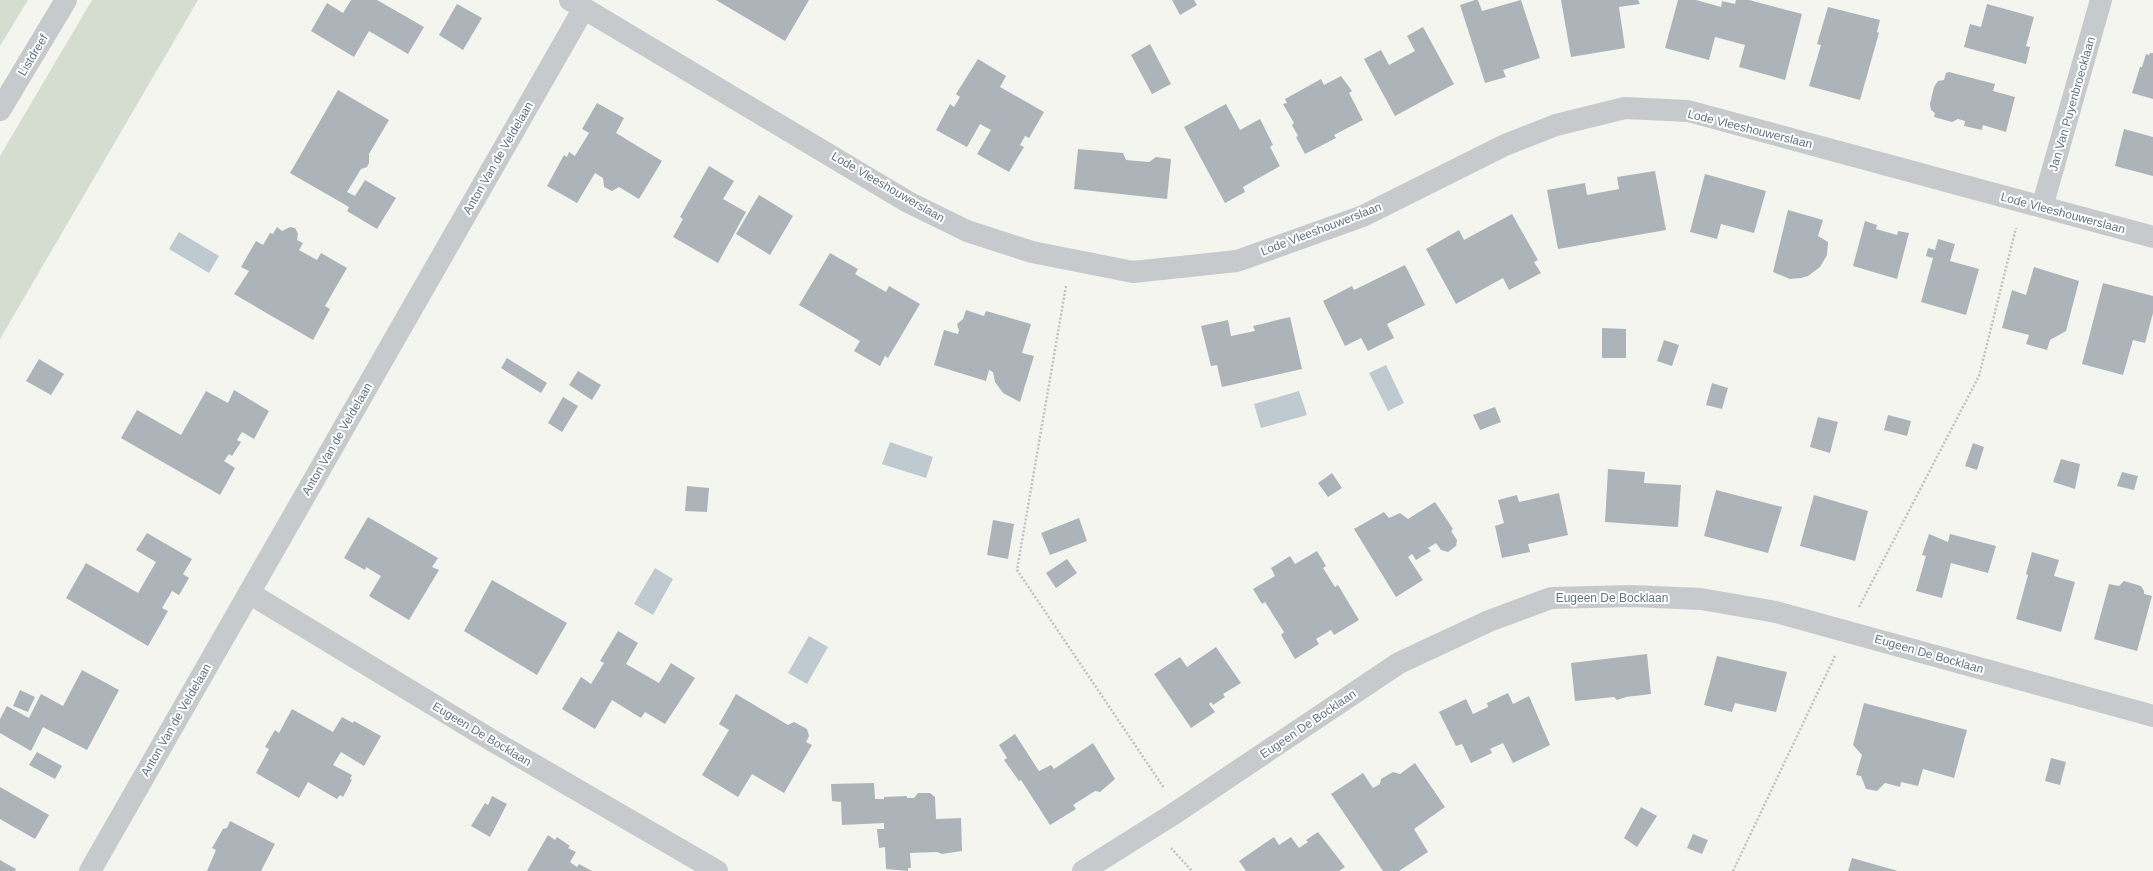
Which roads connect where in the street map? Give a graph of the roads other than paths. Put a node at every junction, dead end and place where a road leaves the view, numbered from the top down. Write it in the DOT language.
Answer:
graph roads {
  1 [pos="66,0"];
  2 [pos="2101,0"];
  3 [pos="577,4"];
  4 [pos="0,110"];
  5 [pos="2032,205"];
  6 [pos="2153,237"];
  7 [pos="249,592"];
  8 [pos="2153,716"];
  9 [pos="90,871"];
  10 [pos="717,871"];
  11 [pos="1083,871"];
  1 -- 4 [label="street, Listdreef"];
  2 -- 5 [label="street, Jan Van Puyenbroecklaan"];
  3 -- 5 [label="street, Lode Vleeshouwerslaan"];
  3 -- 7 [label="street, Anton Van de Veldelaan"];
  5 -- 6 [label="street, Lode Vleeshouwerslaan"];
  7 -- 9 [label="street, Anton Van de Veldelaan"];
  7 -- 10 [label="street, Eugeen De Bocklaan"];
  8 -- 11 [label="street, Eugeen De Bocklaan"];
}
